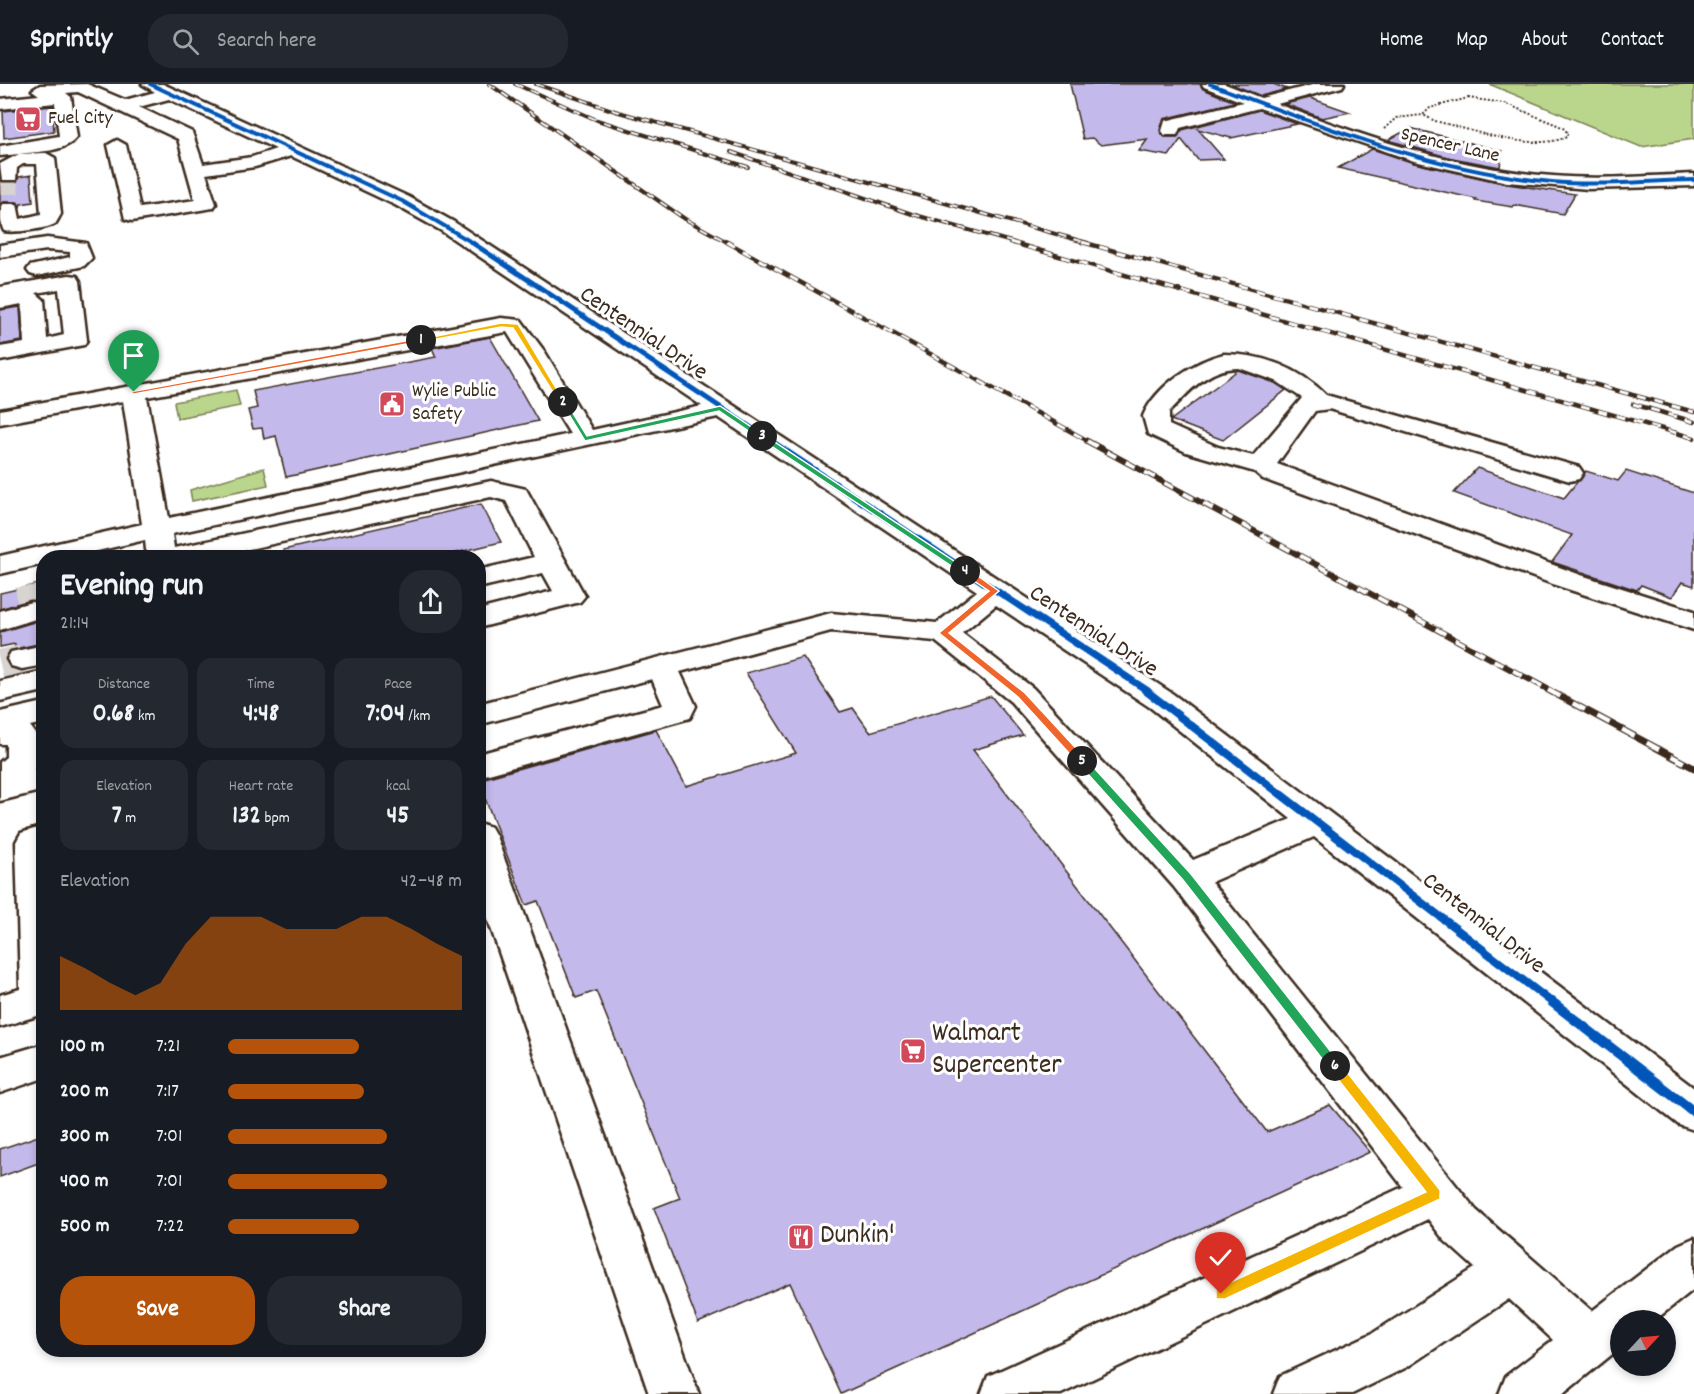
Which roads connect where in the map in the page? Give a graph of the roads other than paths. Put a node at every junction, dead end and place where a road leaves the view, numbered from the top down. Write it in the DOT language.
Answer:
graph roads {
  1 [pos="1210,84"];
  2 [pos="1336,84"];
  3 [pos="159,89"];
  4 [pos="0,94"];
  5 [pos="1258,103"];
  6 [pos="0,104"];
  7 [pos="123,106"];
  8 [pos="1171,131"];
  9 [pos="292,150"];
  10 [pos="0,151"];
  11 [pos="196,170"];
  12 [pos="9,176"];
  13 [pos="1694,180"];
  14 [pos="7,221"];
  15 [pos="0,251"];
  16 [pos="0,276"];
  17 [pos="0,293"];
  18 [pos="0,301"];
  19 [pos="36,348"];
  20 [pos="0,354"];
  21 [pos="134,392"];
  22 [pos="1319,402"];
  23 [pos="720,409"];
  24 [pos="0,417"];
  25 [pos="585,439"];
  26 [pos="1263,466"];
  27 [pos="1570,473"];
  28 [pos="157,529"];
  29 [pos="111,550"];
  30 [pos="161,550"];
  31 [pos="205,550"];
  32 [pos="551,562"];
  33 [pos="486,577"];
  34 [pos="27,588"];
  35 [pos="995,591"];
  36 [pos="486,617"];
  37 [pos="0,621"];
  38 [pos="1694,621"];
  39 [pos="943,633"];
  40 [pos="662,667"];
  41 [pos="36,683"];
  42 [pos="0,691"];
  43 [pos="486,713"];
  44 [pos="36,714"];
  45 [pos="0,723"];
  46 [pos="0,733"];
  47 [pos="486,764"];
  48 [pos="0,776"];
  49 [pos="36,780"];
  50 [pos="0,789"];
  51 [pos="1318,821"];
  52 [pos="36,841"];
  53 [pos="486,859"];
  54 [pos="1187,877"];
  55 [pos="36,881"];
  56 [pos="36,1000"];
  57 [pos="0,1011"];
  58 [pos="36,1063"];
  59 [pos="0,1074"];
  60 [pos="1694,1112"];
  61 [pos="1435,1194"];
  62 [pos="1694,1260"];
  63 [pos="1511,1271"];
  64 [pos="1591,1342"];
  65 [pos="674,1394"];
  66 [pos="1006,1394"];
  67 [pos="1298,1394"];
  68 [pos="1524,1394"];
  1 -- 5 [label="street, Spencer Lane"];
  2 -- 5 [label="street"];
  3 -- 7 [label="street"];
  3 -- 9 [label="street, Centennial Drive"];
  4 -- 7 [label="street"];
  5 -- 8 [label="street"];
  5 -- 13 [label="street, Spencer Lane"];
  6 -- 10 [label="street"];
  7 -- 11 [label="street"];
  7 -- 11 [label="street"];
  9 -- 11 [label="street"];
  9 -- 23 [label="street, Centennial Drive"];
  12 -- 14 [label="street"];
  15 -- 16 [label="street"];
  17 -- 19 [label="street"];
  18 -- 19 [label="street"];
  19 -- 20 [label="street"];
  21 -- 24 [label="street"];
  21 -- 25 [label="street"];
  21 -- 28 [label="street"];
  22 -- 26 [label="street"];
  22 -- 26 [label="street"];
  22 -- 27 [label="street"];
  23 -- 25 [label="street"];
  23 -- 35 [label="street, Centennial Drive"];
  25 -- 28 [label="street"];
  26 -- 38 [label="street"];
  28 -- 29 [label="street"];
  28 -- 30 [label="street"];
  31 -- 32 [label="street"];
  32 -- 33 [label="street"];
  32 -- 36 [label="street"];
  34 -- 37 [label="street"];
  35 -- 39 [label="street"];
  35 -- 51 [label="street, Centennial Drive"];
  39 -- 40 [label="street"];
  39 -- 54 [label="street"];
  40 -- 43 [label="street"];
  40 -- 47 [label="street"];
  41 -- 42 [label="street"];
  44 -- 45 [label="street"];
  46 -- 48 [label="street"];
  49 -- 50 [label="street"];
  51 -- 54 [label="street"];
  51 -- 60 [label="street, Centennial Drive"];
  52 -- 55 [label="street"];
  53 -- 65 [label="street"];
  54 -- 61 [label="street"];
  56 -- 57 [label="street"];
  58 -- 59 [label="street"];
  61 -- 63 [label="street"];
  61 -- 66 [label="street"];
  62 -- 64 [label="street"];
  63 -- 64 [label="street"];
  63 -- 67 [label="street"];
  64 -- 68 [label="street"];
}
